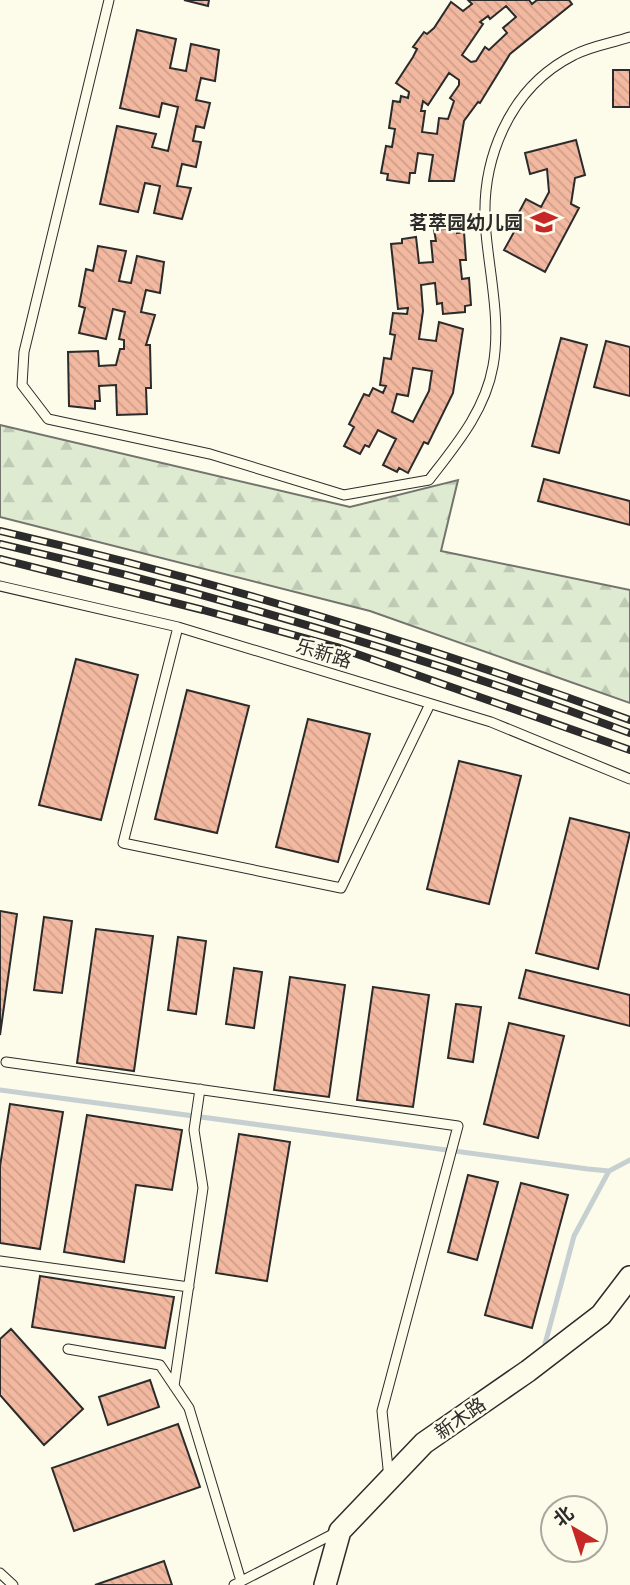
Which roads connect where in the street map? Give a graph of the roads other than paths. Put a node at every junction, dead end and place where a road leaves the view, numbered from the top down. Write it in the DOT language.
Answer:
graph roads {
  1 [pos="108,0"];
  2 [pos="630,37"];
  3 [pos="0,586"];
  4 [pos="178,628"];
  5 [pos="430,704"];
  6 [pos="630,779"];
  7 [pos="6,1062"];
  8 [pos="200,1089"];
  9 [pos="0,1261"];
  10 [pos="630,1277"];
  11 [pos="189,1287"];
  12 [pos="68,1349"];
  13 [pos="174,1387"];
  14 [pos="389,1480"];
  15 [pos="340,1531"];
  16 [pos="0,1573"];
  17 [pos="238,1583"];
  18 [pos="13,1585"];
  19 [pos="325,1585"];
  1 -- 2 [label="lane"];
  3 -- 4 [label="lane, 乐新路"];
  4 -- 5 [label="lane, 乐新路"];
  4 -- 5 [label="lane"];
  5 -- 6 [label="lane, 乐新路"];
  7 -- 8 [label="lane"];
  8 -- 11 [label="lane"];
  8 -- 14 [label="lane"];
  9 -- 11 [label="lane"];
  10 -- 14 [label="street, 新木路"];
  11 -- 13 [label="lane"];
  12 -- 13 [label="lane"];
  13 -- 17 [label="lane"];
  14 -- 15 [label="street, 新木路"];
  15 -- 17 [label="lane"];
  15 -- 19 [label="street, 新木路"];
  16 -- 18 [label="lane"];
}
